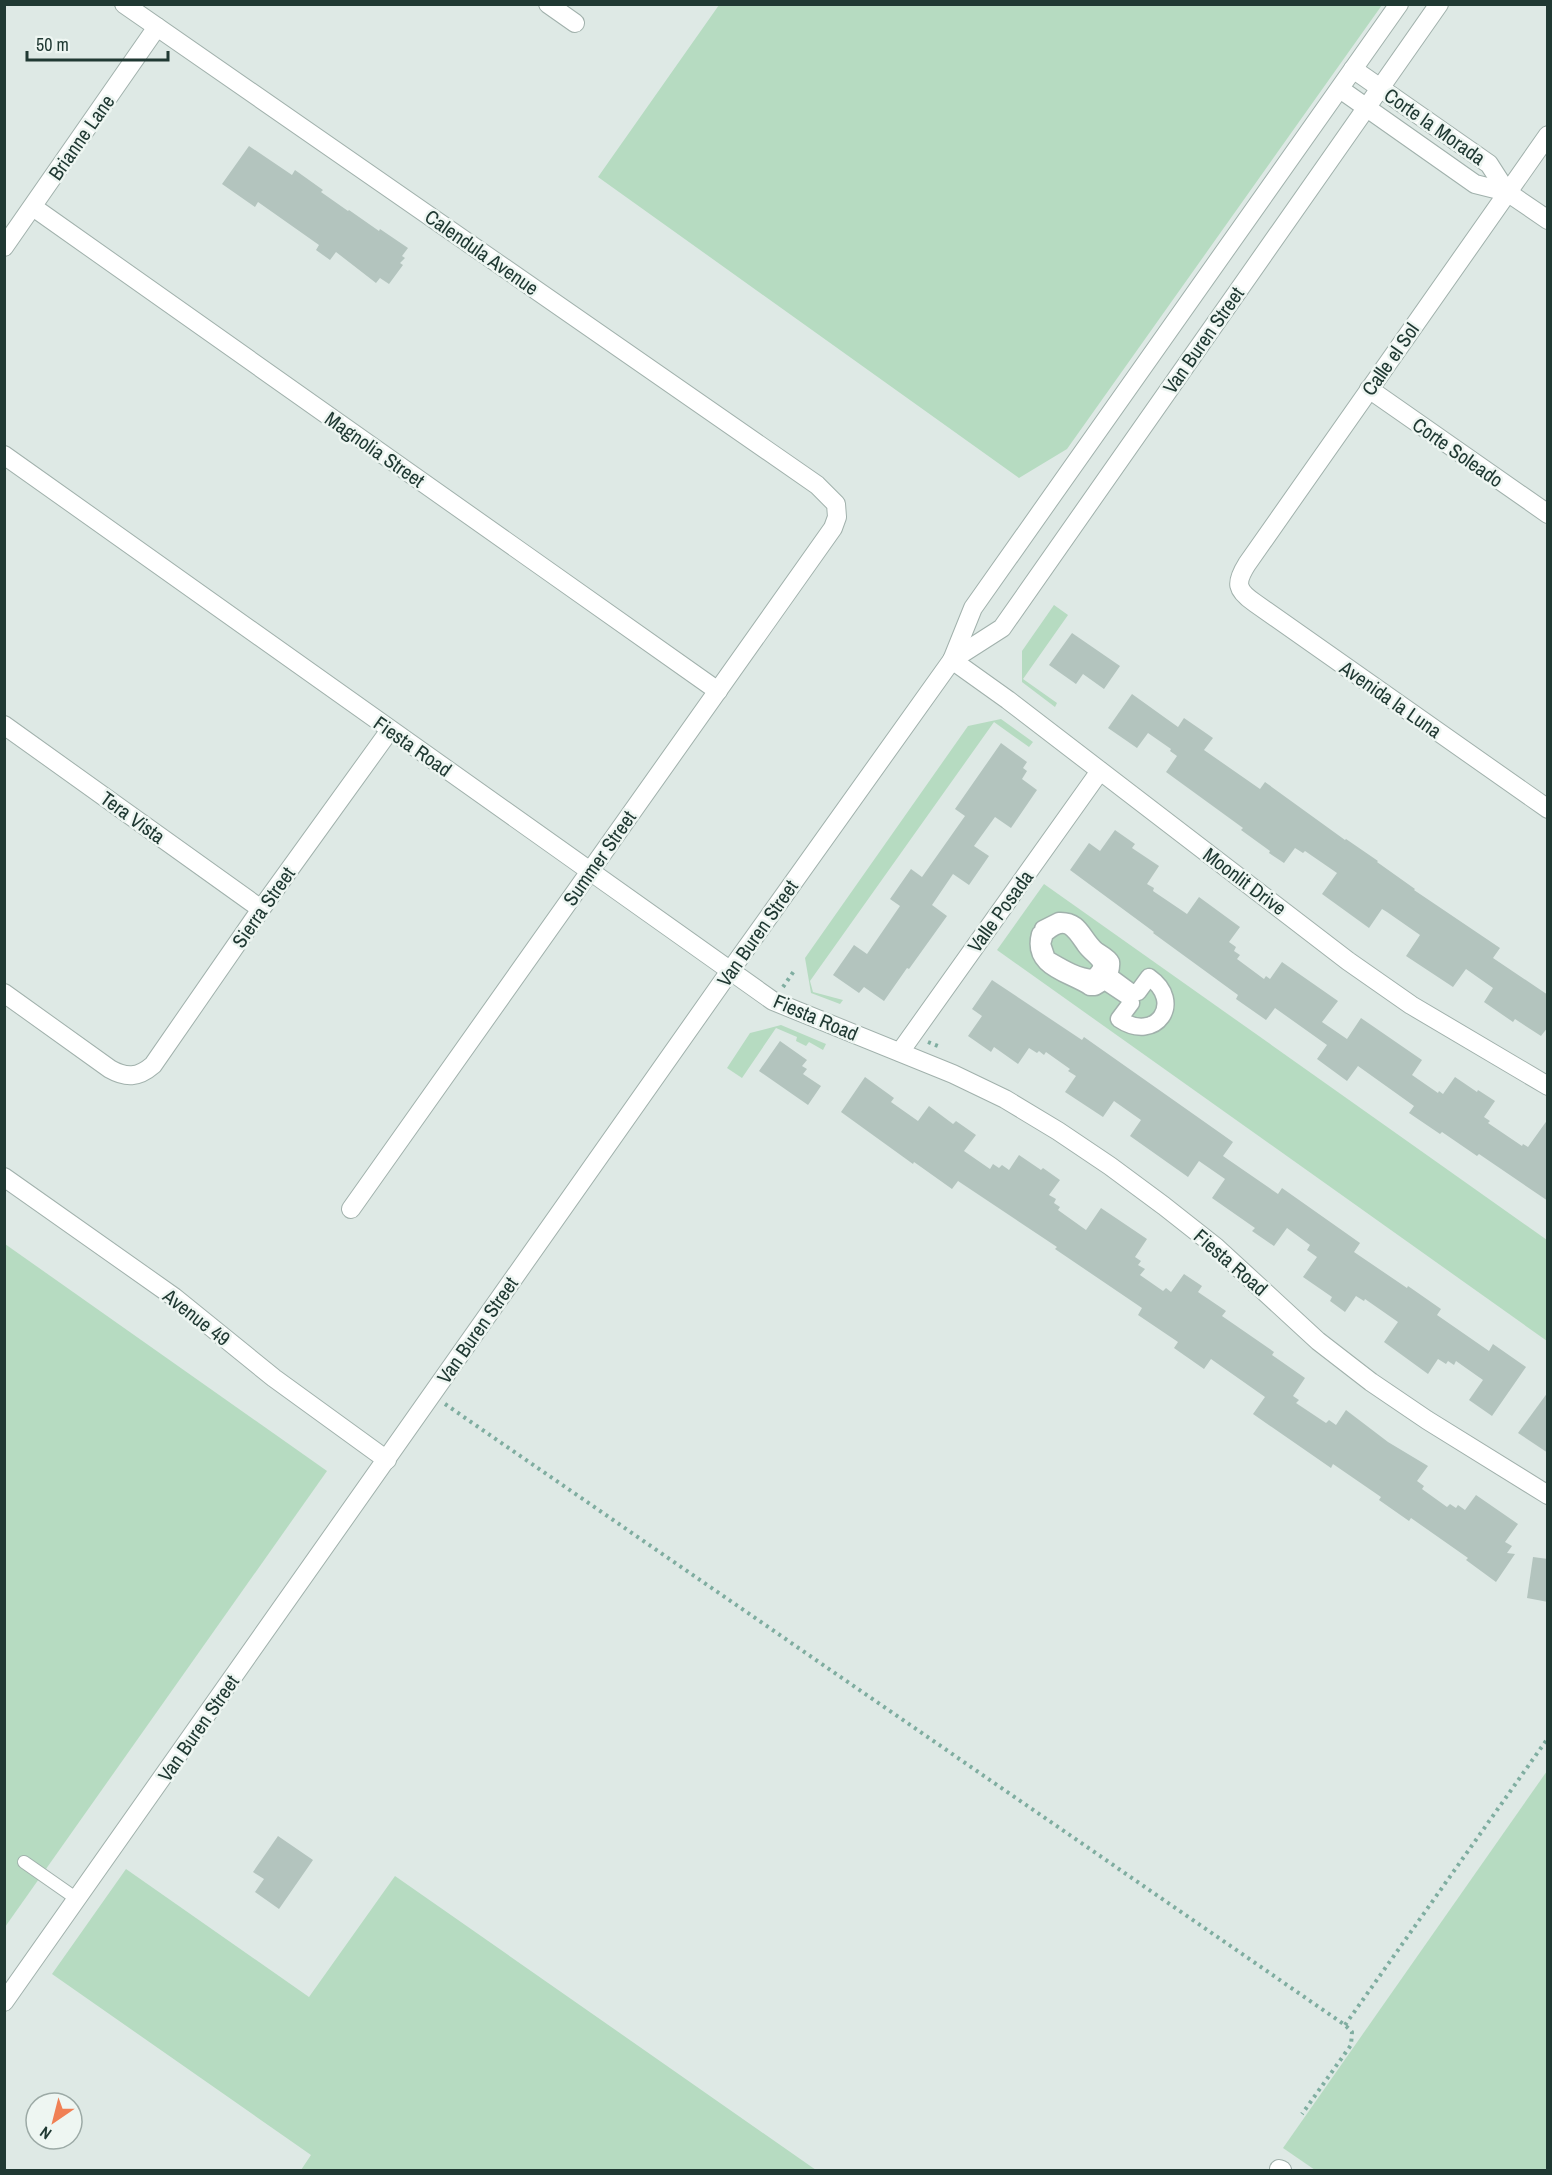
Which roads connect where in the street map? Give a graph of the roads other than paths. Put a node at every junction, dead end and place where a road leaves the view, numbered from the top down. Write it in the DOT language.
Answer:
graph roads {
  1 [pos="124,4"];
  2 [pos="548,4"];
  3 [pos="1399,4"];
  4 [pos="1439,4"];
  5 [pos="575,23"];
  6 [pos="157,27"];
  7 [pos="1353,69"];
  8 [pos="1380,87"];
  9 [pos="1340,89"];
  10 [pos="1366,107"];
  11 [pos="1548,135"];
  12 [pos="1508,192"];
  13 [pos="33,207"];
  14 [pos="1548,220"];
  15 [pos="4,247"];
  16 [pos="1369,389"];
  17 [pos="4,455"];
  18 [pos="836,504"];
  19 [pos="1548,514"];
  20 [pos="1238,586"];
  21 [pos="952,660"];
  22 [pos="718,691"];
  23 [pos="4,725"];
  24 [pos="390,730"];
  25 [pos="1100,771"];
  26 [pos="1548,809"];
  27 [pos="590,872"];
  28 [pos="261,909"];
  29 [pos="1094,954"];
  30 [pos="730,971"];
  31 [pos="4,993"];
  32 [pos="900,1052"];
  33 [pos="1548,1086"];
  34 [pos="4,1177"];
  35 [pos="351,1209"];
  36 [pos="387,1460"];
  37 [pos="1548,1495"];
  38 [pos="24,1862"];
  39 [pos="77,1899"];
  40 [pos="4,2002"];
  1 -- 6 [label="street, Calendula Avenue"];
  2 -- 5 [label="street"];
  3 -- 7 [label="street, Van Buren Street"];
  4 -- 8 [label="street, Van Buren Street"];
  6 -- 13 [label="street, Brianne Lane"];
  6 -- 18 [label="street, Calendula Avenue"];
  7 -- 8 [label="street, Corte la Morada"];
  7 -- 9 [label="street, Van Buren Street"];
  8 -- 10 [label="street, Van Buren Street"];
  8 -- 12 [label="street, Corte la Morada"];
  9 -- 10 [label="street, Corte la Morada"];
  9 -- 21 [label="street, Van Buren Street"];
  10 -- 12 [label="street, Corte la Morada"];
  10 -- 21 [label="street, Van Buren Street"];
  11 -- 12 [label="street, Calle el Sol"];
  12 -- 14 [label="street, Corte la Morada"];
  12 -- 16 [label="street, Calle el Sol"];
  13 -- 15 [label="street, Brianne Lane"];
  13 -- 22 [label="street, Magnolia Street"];
  16 -- 19 [label="street, Corte Soleado"];
  16 -- 20 [label="street, Calle el Sol"];
  17 -- 24 [label="street, Fiesta Road"];
  18 -- 22 [label="street, Summer Street"];
  20 -- 26 [label="street, Avenida la Luna"];
  21 -- 25 [label="street, Moonlit Drive"];
  21 -- 30 [label="street, Van Buren Street"];
  22 -- 27 [label="street, Summer Street"];
  23 -- 28 [label="street, Tera Vista"];
  24 -- 27 [label="street, Fiesta Road"];
  24 -- 28 [label="street, Sierra Street"];
  25 -- 32 [label="street, Valle Posada"];
  25 -- 33 [label="street, Moonlit Drive"];
  27 -- 30 [label="street, Fiesta Road"];
  27 -- 35 [label="street, Summer Street"];
  28 -- 31 [label="street, Sierra Street"];
  29 -- 29 [label="street"];
  30 -- 32 [label="street, Fiesta Road"];
  30 -- 36 [label="street, Van Buren Street"];
  32 -- 37 [label="street, Fiesta Road"];
  34 -- 36 [label="street, Avenue 49"];
  36 -- 39 [label="street, Van Buren Street"];
  38 -- 39 [label="lane"];
  39 -- 40 [label="street, Van Buren Street"];
}
